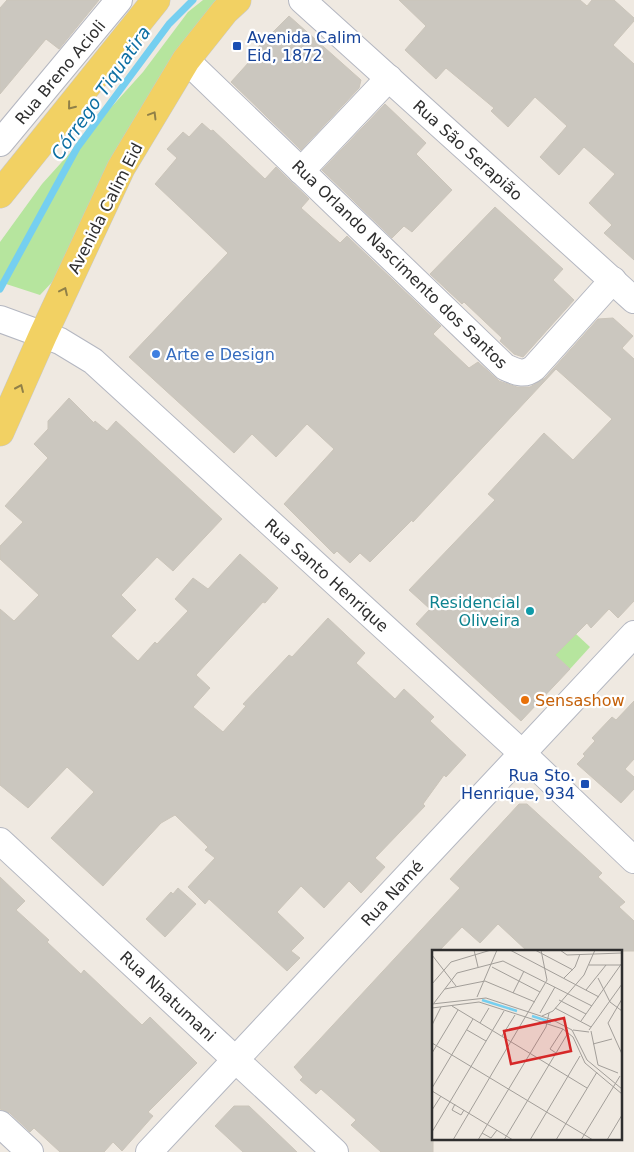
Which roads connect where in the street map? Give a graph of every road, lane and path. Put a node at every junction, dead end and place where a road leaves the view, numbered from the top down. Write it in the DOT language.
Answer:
graph roads {
  1 [pos="119,0"];
  2 [pos="156,0"];
  3 [pos="237,0"];
  4 [pos="302,0"];
  5 [pos="186,60"];
  6 [pos="389,78"];
  7 [pos="0,143"];
  8 [pos="301,171"];
  9 [pos="0,194"];
  10 [pos="613,280"];
  11 [pos="634,300"];
  12 [pos="22,327"];
  13 [pos="0,432"];
  14 [pos="634,634"];
  15 [pos="522,753"];
  16 [pos="0,841"];
  17 [pos="634,860"];
  18 [pos="236,1059"];
  19 [pos="0,1124"];
  20 [pos="30,1152"];
  21 [pos="149,1152"];
  22 [pos="335,1152"];
  1 -- 7 [label="street, Rua Breno Acioli"];
  2 -- 9 [label="main road, one-way"];
  3 -- 5 [label="main road, Avenida Calim Eid"];
  4 -- 6 [label="street, Rua São Serapião"];
  5 -- 8 [label="street, Rua Orlando Nascimento dos Santos"];
  12 -- 5 [label="main road, Avenida Calim Eid, one-way"];
  6 -- 8 [label="street"];
  6 -- 10 [label="street, Rua São Serapião"];
  8 -- 10 [label="street, Rua Orlando Nascimento dos Santos"];
  10 -- 11 [label="street, Rua São Serapião"];
  13 -- 12 [label="main road, Avenida Calim Eid, one-way"];
  12 -- 15 [label="street, Rua Santo Henrique"];
  14 -- 15 [label="street, Rua Namé"];
  15 -- 17 [label="street, Rua Santo Henrique"];
  15 -- 18 [label="street, Rua Namé"];
  16 -- 18 [label="street, Rua Nhatumani"];
  18 -- 21 [label="street, Rua Namé"];
  18 -- 22 [label="street, Rua Nhatumani"];
  19 -- 20 [label="street"];
}
